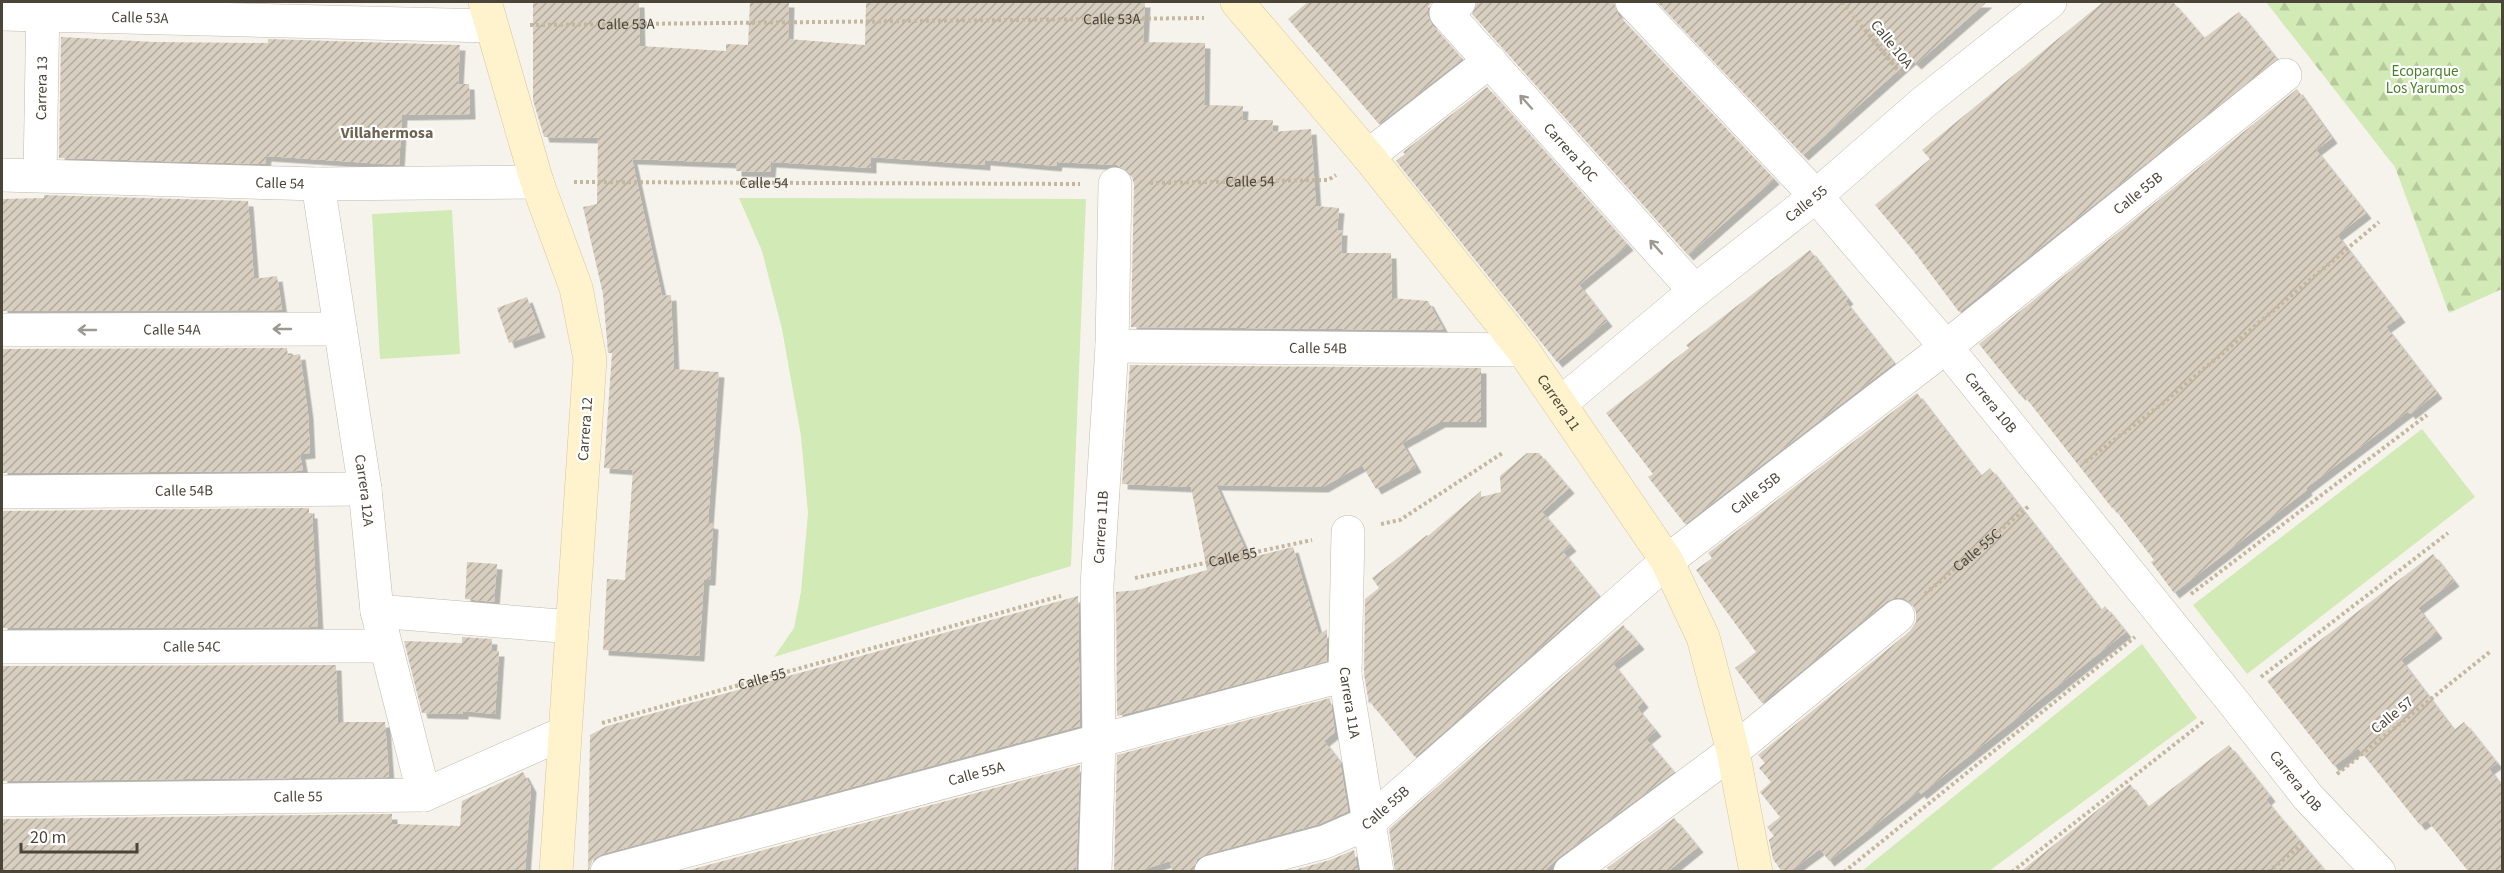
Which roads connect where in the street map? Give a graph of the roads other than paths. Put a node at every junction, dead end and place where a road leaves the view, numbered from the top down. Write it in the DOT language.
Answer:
graph roads {
  1 [pos="1632,2"];
  2 [pos="2050,2"];
  3 [pos="1452,7"];
  4 [pos="43,8"];
  5 [pos="1243,9"];
  6 [pos="2,14"];
  7 [pos="488,14"];
  8 [pos="1490,61"];
  9 [pos="2285,75"];
  10 [pos="1368,156"];
  11 [pos="2,175"];
  12 [pos="40,175"];
  13 [pos="537,182"];
  14 [pos="318,184"];
  15 [pos="1115,184"];
  16 [pos="1816,196"];
  17 [pos="1695,291"];
  18 [pos="340,329"];
  19 [pos="2,330"];
  20 [pos="1112,346"];
  21 [pos="1946,347"];
  22 [pos="1523,350"];
  23 [pos="1562,403"];
  24 [pos="365,489"];
  25 [pos="2,492"];
  26 [pos="1348,532"];
  27 [pos="1667,561"];
  28 [pos="377,611"];
  29 [pos="1898,616"];
  30 [pos="572,627"];
  31 [pos="385,646"];
  32 [pos="2,647"];
  33 [pos="1345,675"];
  34 [pos="564,733"];
  35 [pos="1099,741"];
  36 [pos="1732,751"];
  37 [pos="424,795"];
  38 [pos="2,800"];
  39 [pos="1368,823"];
  40 [pos="556,872"];
  41 [pos="608,872"];
  42 [pos="1095,872"];
  43 [pos="1210,872"];
  44 [pos="1377,872"];
  45 [pos="1570,872"];
  46 [pos="1756,872"];
  47 [pos="2379,872"];
  1 -- 16 [label="street, Carrera 10B"];
  2 -- 16 [label="street, Calle 55"];
  3 -- 8 [label="street, Carrera 10C"];
  4 -- 6 [label="street, Calle 53A"];
  4 -- 7 [label="street, Calle 53A"];
  4 -- 12 [label="street, Carrera 13"];
  5 -- 10 [label="street, Carrera 11"];
  7 -- 13 [label="street, Carrera 12"];
  8 -- 10 [label="street"];
  17 -- 8 [label="street, Carrera 10C, one-way"];
  9 -- 21 [label="street, Calle 55B"];
  10 -- 22 [label="street, Carrera 11"];
  11 -- 12 [label="street, Calle 54"];
  12 -- 14 [label="street, Calle 54"];
  13 -- 14 [label="street, Calle 54"];
  13 -- 30 [label="street, Carrera 12"];
  14 -- 18 [label="street, Carrera 12A"];
  15 -- 20 [label="street, Carrera 11B"];
  16 -- 17 [label="street, Calle 55"];
  16 -- 21 [label="street, Carrera 10B"];
  17 -- 23 [label="street, Calle 55"];
  18 -- 19 [label="street, Calle 54A, one-way"];
  18 -- 24 [label="street, Carrera 12A"];
  20 -- 22 [label="street, Calle 54B"];
  20 -- 35 [label="street, Carrera 11B"];
  21 -- 27 [label="street, Calle 55B"];
  21 -- 47 [label="street, Carrera 10B"];
  22 -- 23 [label="street, Carrera 11"];
  23 -- 27 [label="street, Carrera 11"];
  24 -- 25 [label="street, Calle 54B"];
  24 -- 28 [label="street, Carrera 12A"];
  26 -- 33 [label="street, Carrera 11A"];
  27 -- 36 [label="street, Carrera 11"];
  27 -- 39 [label="street, Calle 55B"];
  28 -- 30 [label="street"];
  28 -- 31 [label="street, Carrera 12A"];
  29 -- 36 [label="street"];
  30 -- 34 [label="street, Carrera 12"];
  31 -- 32 [label="street, Calle 54C"];
  31 -- 37 [label="street, Carrera 12A"];
  33 -- 35 [label="street, Calle 55A"];
  33 -- 39 [label="street, Carrera 11A"];
  34 -- 37 [label="street, Calle 55"];
  34 -- 40 [label="street, Carrera 12"];
  35 -- 41 [label="street, Calle 55A"];
  35 -- 42 [label="street, Carrera 11B"];
  36 -- 45 [label="street"];
  36 -- 46 [label="street, Carrera 11"];
  37 -- 38 [label="street, Calle 55"];
  39 -- 43 [label="street, Calle 55B"];
  39 -- 44 [label="street, Carrera 11A"];
}
